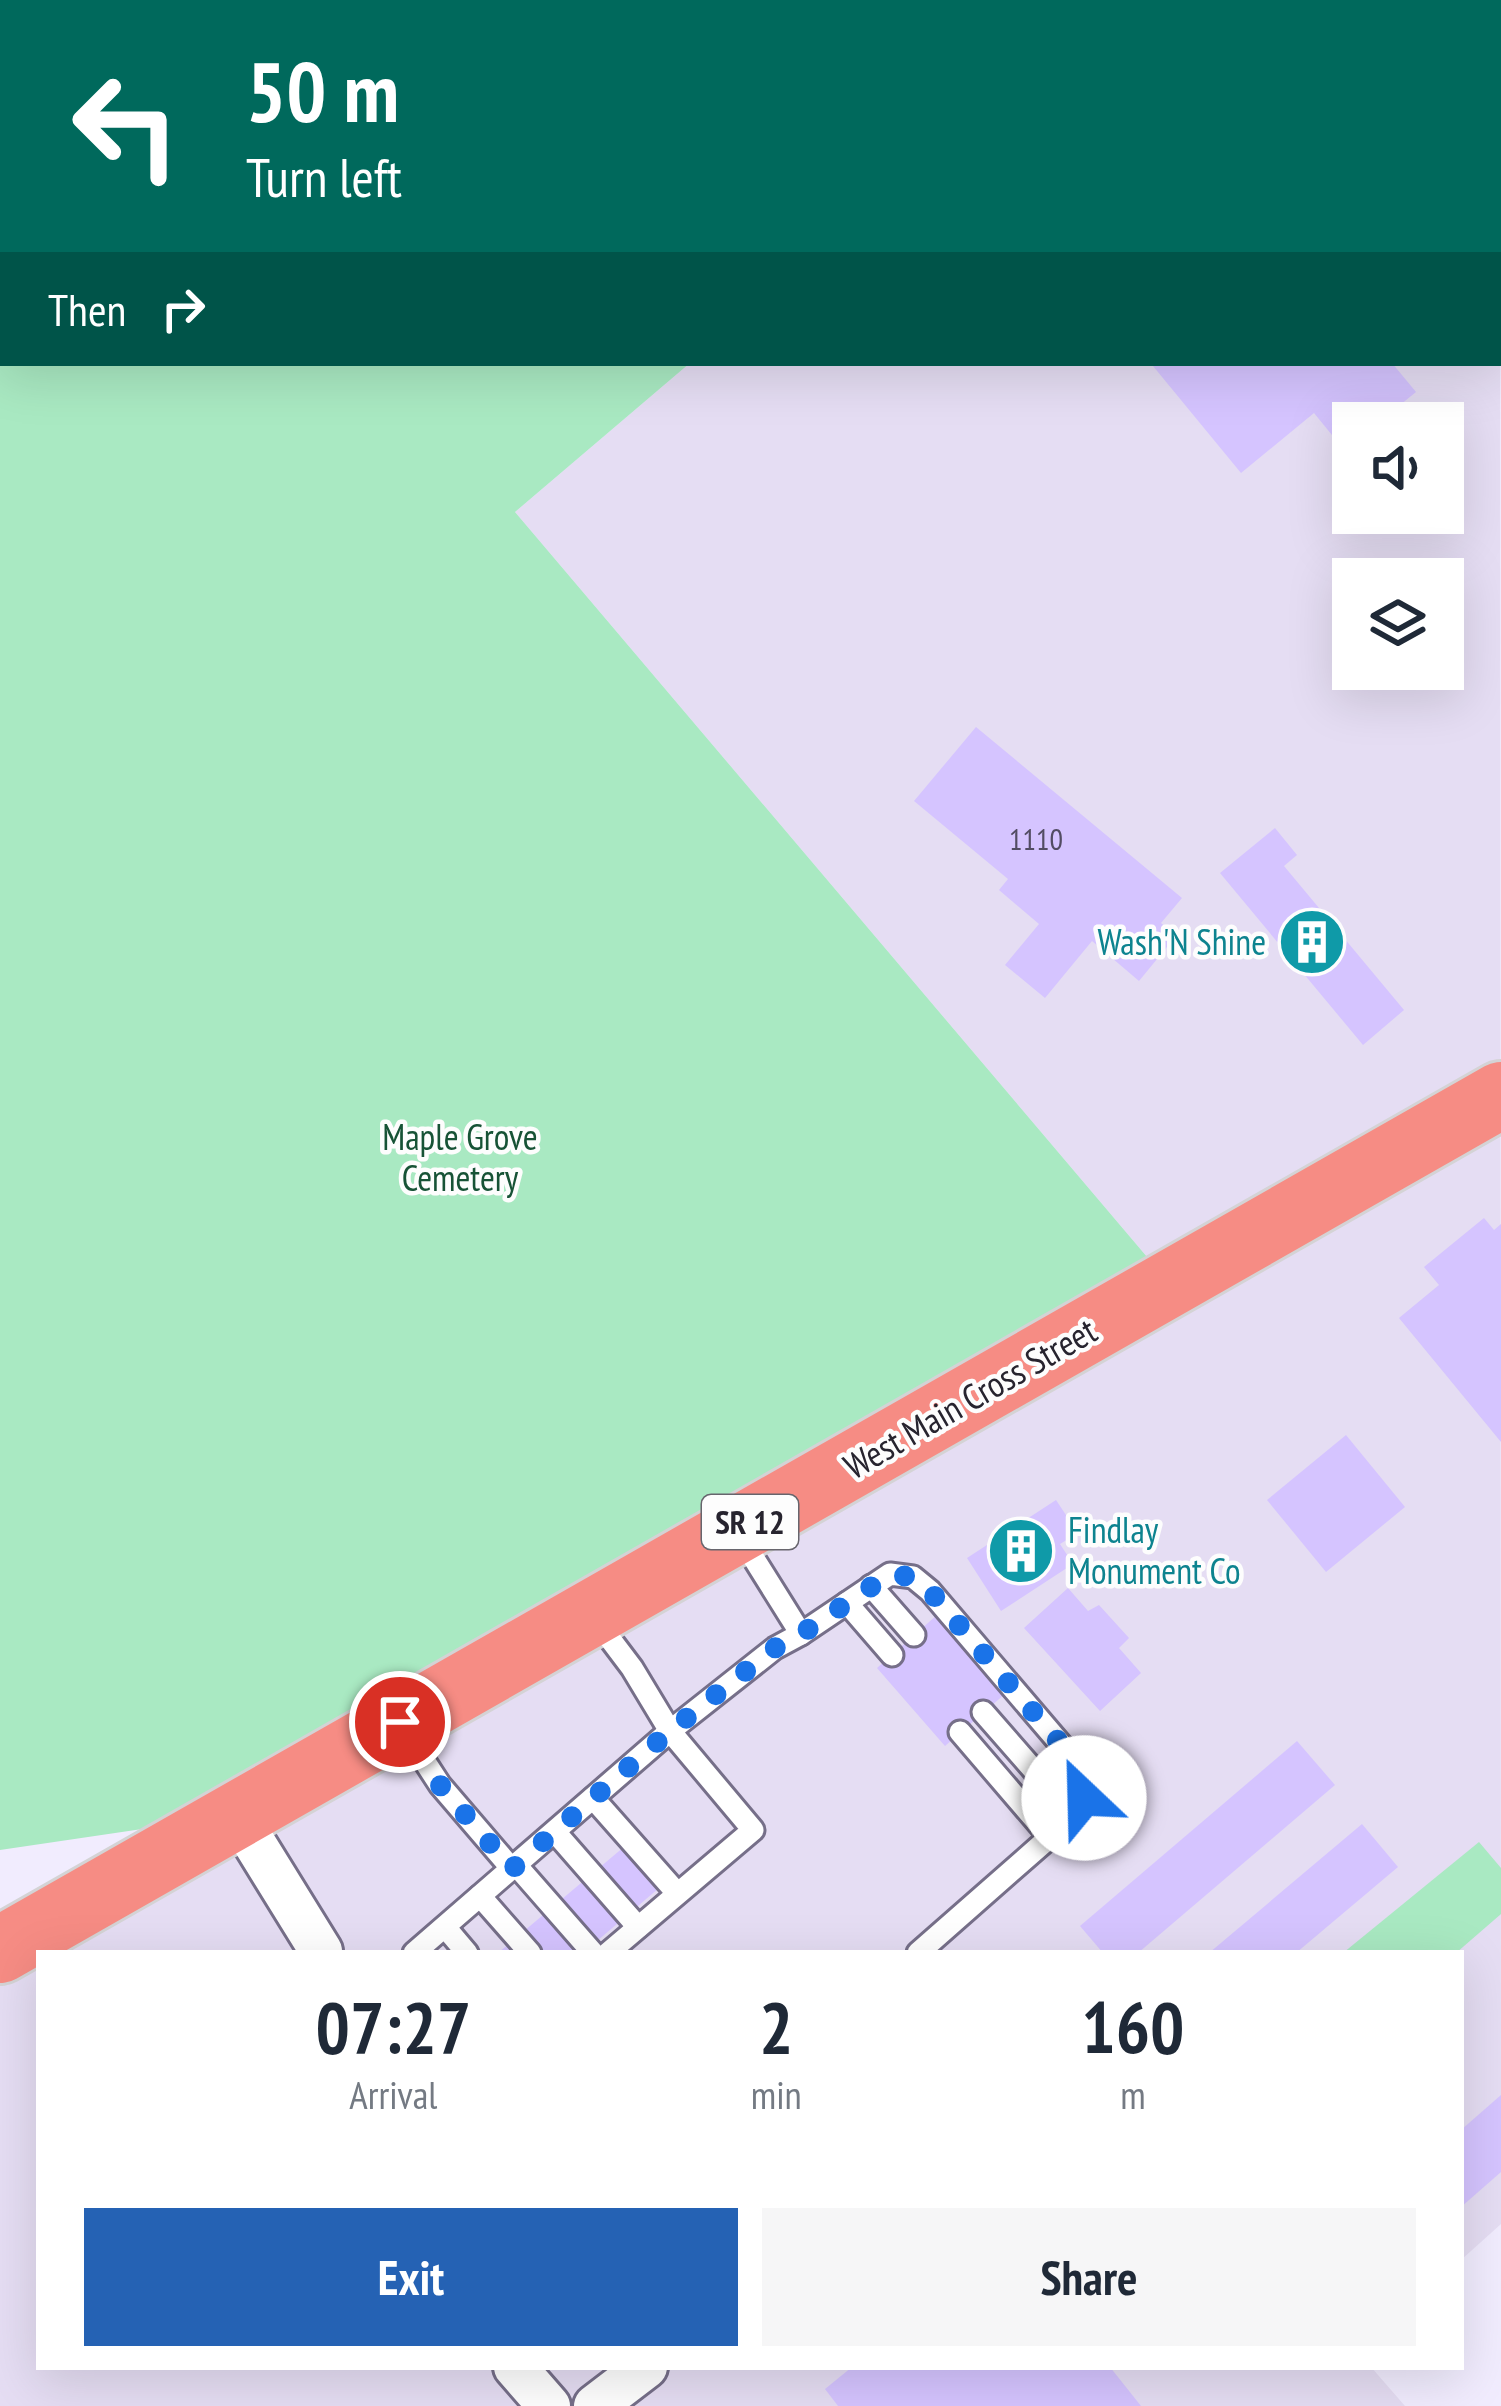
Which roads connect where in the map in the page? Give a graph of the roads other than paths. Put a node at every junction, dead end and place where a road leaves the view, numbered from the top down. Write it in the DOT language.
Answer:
graph roads {
  1 [pos="1501,1095"];
  2 [pos="736,1531"];
  3 [pos="871,1586"];
  4 [pos="847,1603"];
  5 [pos="591,1614"];
  6 [pos="801,1634"];
  7 [pos="914,1635"];
  8 [pos="892,1654"];
  9 [pos="983,1712"];
  10 [pos="400,1722"];
  11 [pos="670,1731"];
  12 [pos="960,1732"];
  13 [pos="593,1798"];
  14 [pos="237,1815"];
  15 [pos="1072,1815"];
  16 [pos="555,1832"];
  17 [pos="1049,1837"];
  18 [pos="514,1867"];
  19 [pos="677,1893"];
  20 [pos="480,1896"];
  21 [pos="445,1927"];
  22 [pos="638,1927"];
  23 [pos="0,1950"];
  24 [pos="320,1950"];
  25 [pos="418,1950"];
  26 [pos="464,1950"];
  27 [pos="527,1950"];
  28 [pos="590,1950"];
  29 [pos="611,1950"];
  30 [pos="922,1950"];
  31 [pos="518,2370"];
  32 [pos="642,2370"];
  33 [pos="549,2406"];
  34 [pos="595,2406"];
  1 -- 2 [label="highway, West Main Cross Street / SR 12"];
  2 -- 5 [label="highway, West Main Cross Street / SR 12"];
  2 -- 6 [label="lane"];
  3 -- 4 [label="lane"];
  3 -- 7 [label="lane"];
  3 -- 15 [label="lane"];
  4 -- 6 [label="lane"];
  4 -- 8 [label="lane"];
  5 -- 10 [label="highway, West Main Cross Street / SR 12"];
  5 -- 11 [label="lane"];
  6 -- 11 [label="lane"];
  9 -- 15 [label="lane"];
  10 -- 14 [label="highway, West Main Cross Street / SR 12"];
  10 -- 18 [label="lane"];
  11 -- 13 [label="lane"];
  11 -- 19 [label="lane"];
  12 -- 17 [label="lane"];
  13 -- 16 [label="lane"];
  13 -- 19 [label="lane"];
  14 -- 23 [label="highway, West Main Cross Street / SR 12"];
  14 -- 24 [label="street"];
  15 -- 17 [label="lane"];
  16 -- 18 [label="lane"];
  16 -- 22 [label="lane"];
  17 -- 30 [label="lane"];
  18 -- 20 [label="lane"];
  18 -- 28 [label="lane"];
  19 -- 22 [label="lane"];
  20 -- 21 [label="lane"];
  20 -- 27 [label="lane"];
  21 -- 25 [label="lane"];
  21 -- 26 [label="lane"];
  22 -- 29 [label="lane"];
  31 -- 33 [label="street"];
  32 -- 34 [label="street"];
}
